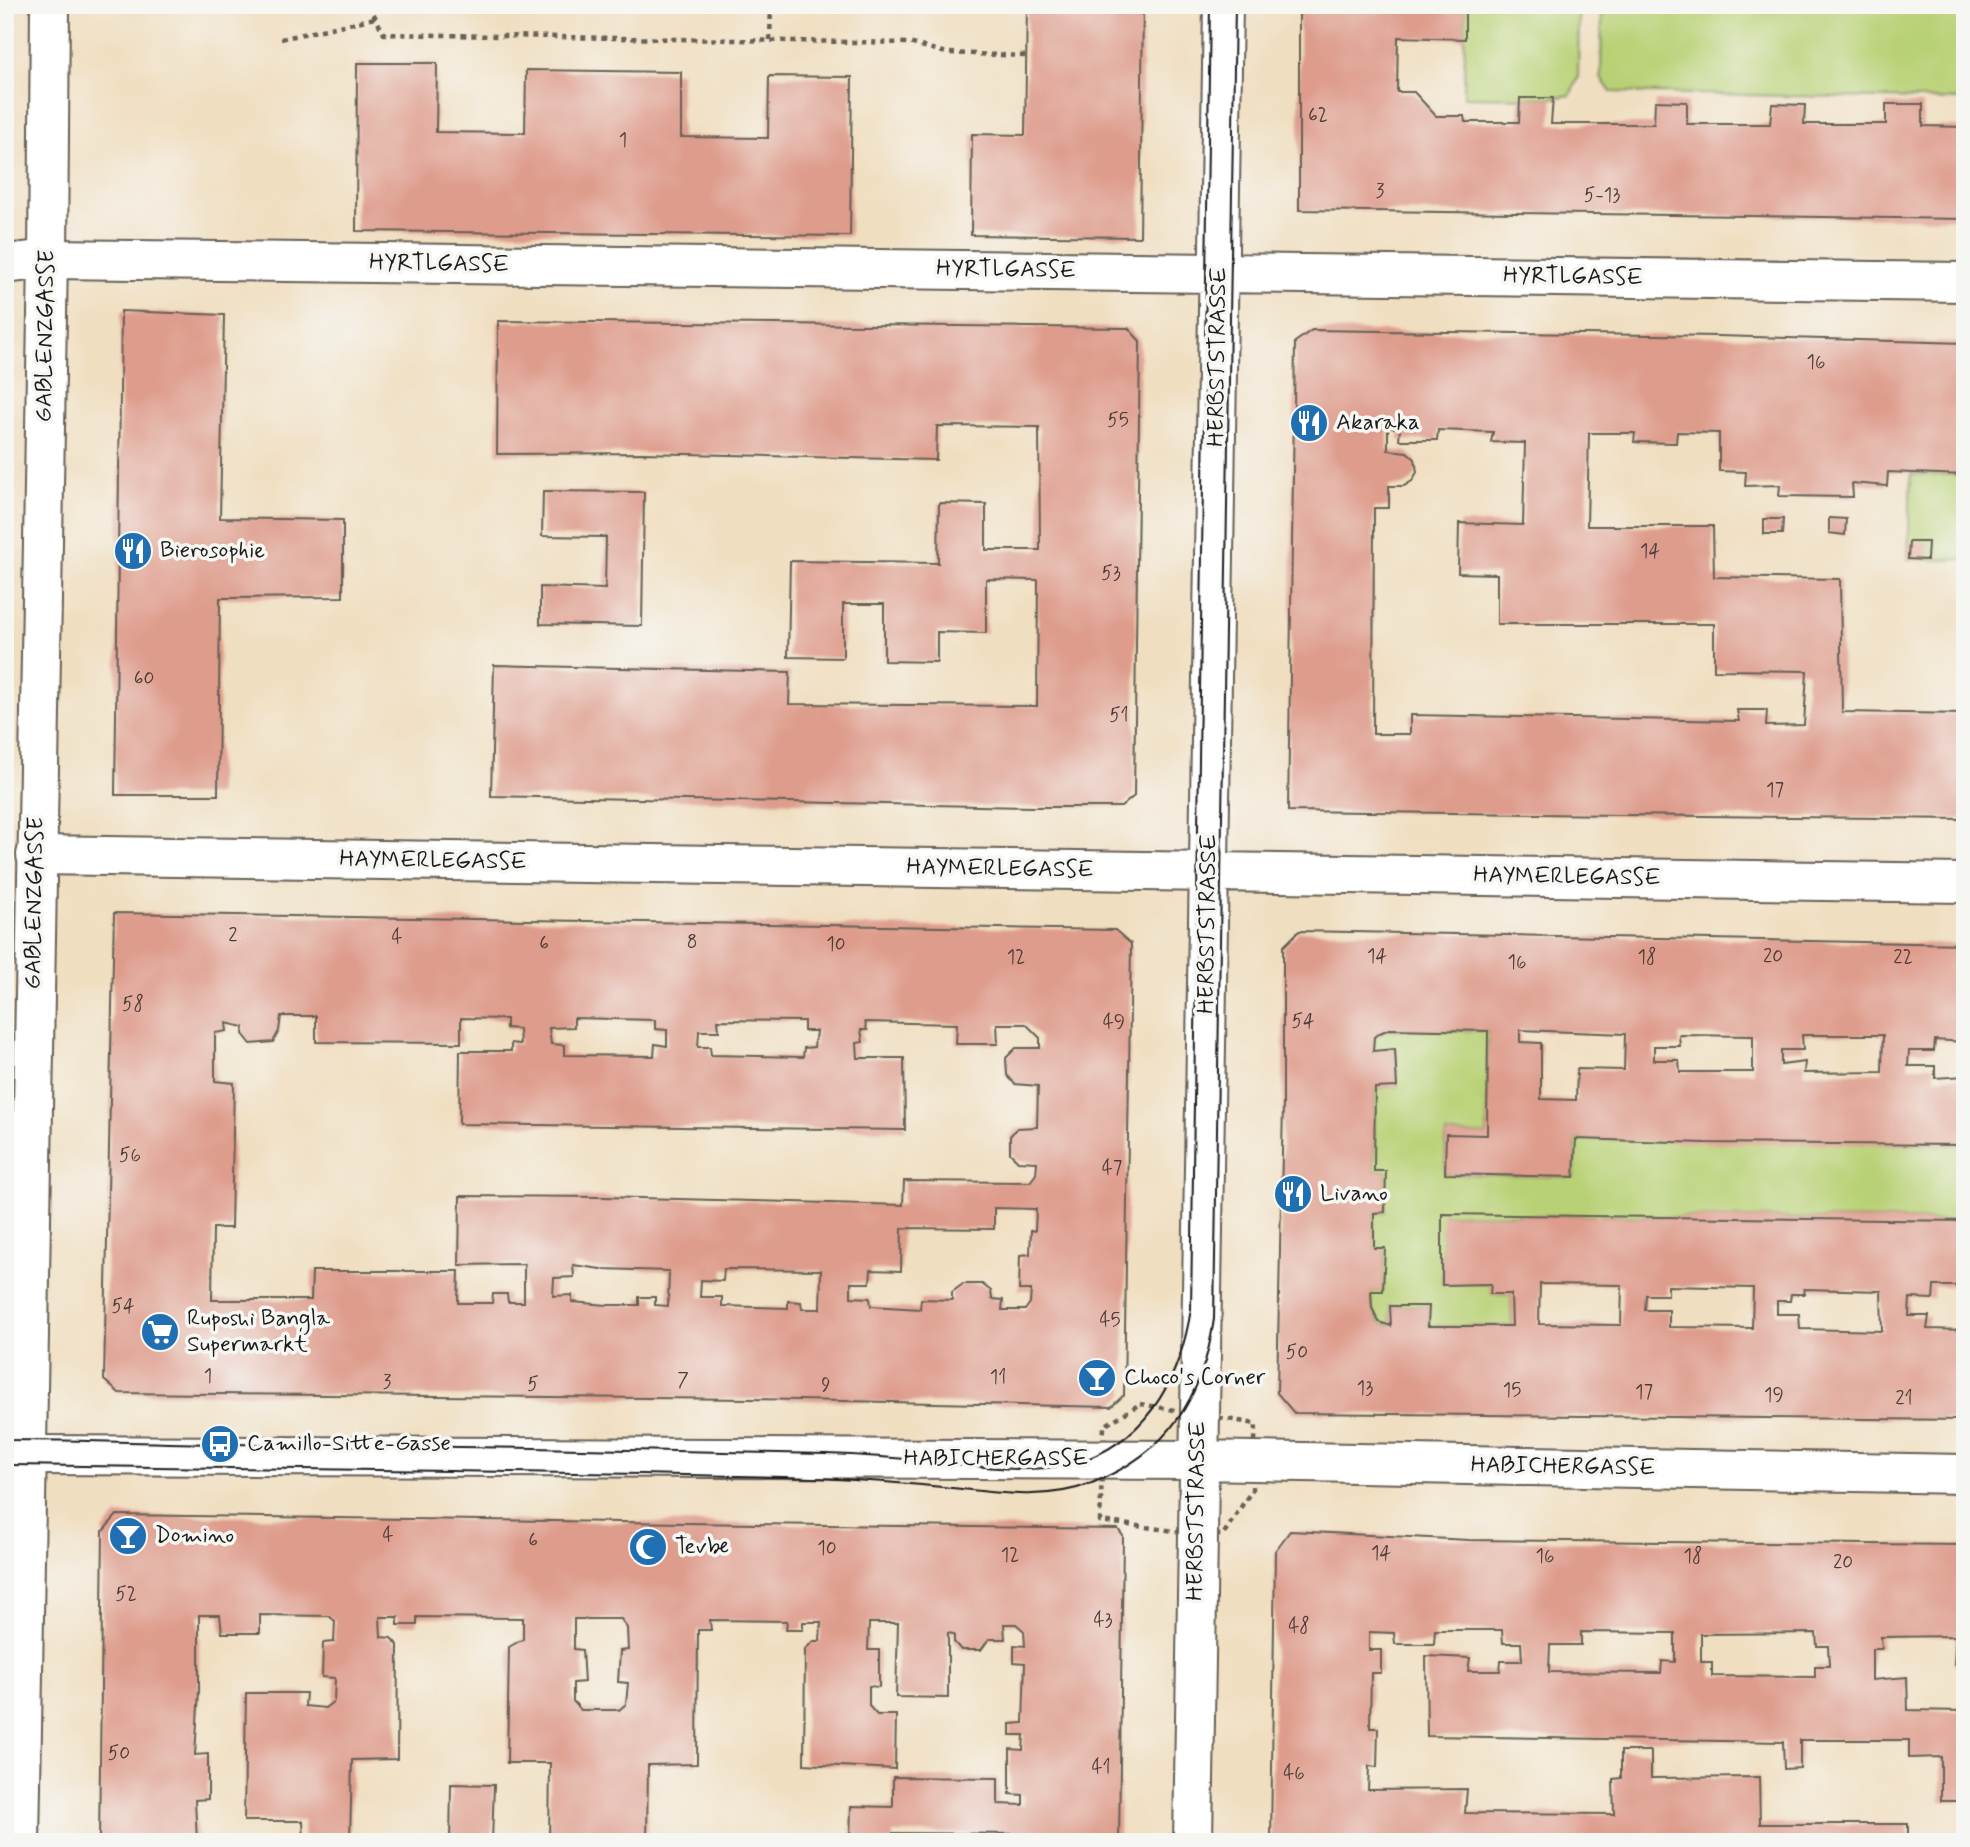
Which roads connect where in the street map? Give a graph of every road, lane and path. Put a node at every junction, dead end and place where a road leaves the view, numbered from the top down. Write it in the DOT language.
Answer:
graph roads {
  1 [pos="50,5"];
  2 [pos="369,5"];
  3 [pos="771,5"];
  4 [pos="1223,5"];
  5 [pos="375,18"];
  6 [pos="281,39"];
  7 [pos="770,40"];
  8 [pos="1027,56"];
  9 [pos="48,259"];
  10 [pos="5,264"];
  11 [pos="1220,273"];
  12 [pos="1965,282"];
  13 [pos="36,855"];
  14 [pos="1209,872"];
  15 [pos="1965,883"];
  16 [pos="16,1455"];
  17 [pos="1198,1460"];
  18 [pos="1965,1474"];
  19 [pos="20,1842"];
  20 [pos="1193,1842"];
  1 -- 9 [label="street, GABLENZGASSE"];
  2 -- 5 [label="path"];
  3 -- 7 [label="path"];
  4 -- 11 [label="street, HERBSTSTRASSE"];
  5 -- 6 [label="path"];
  5 -- 7 [label="path"];
  7 -- 8 [label="path"];
  9 -- 10 [label="street, HYRTLGASSE"];
  9 -- 11 [label="street, HYRTLGASSE"];
  9 -- 13 [label="street, GABLENZGASSE"];
  11 -- 12 [label="street, HYRTLGASSE"];
  11 -- 14 [label="street, HERBSTSTRASSE"];
  13 -- 14 [label="street, HAYMERLEGASSE"];
  13 -- 16 [label="street, GABLENZGASSE"];
  14 -- 15 [label="street, HAYMERLEGASSE"];
  14 -- 17 [label="street, HERBSTSTRASSE"];
  16 -- 17 [label="street, HABICHERGASSE"];
  16 -- 19 [label="street, GABLENZGASSE"];
  17 -- 18 [label="street, HABICHERGASSE"];
  17 -- 20 [label="street, HERBSTSTRASSE"];
}
